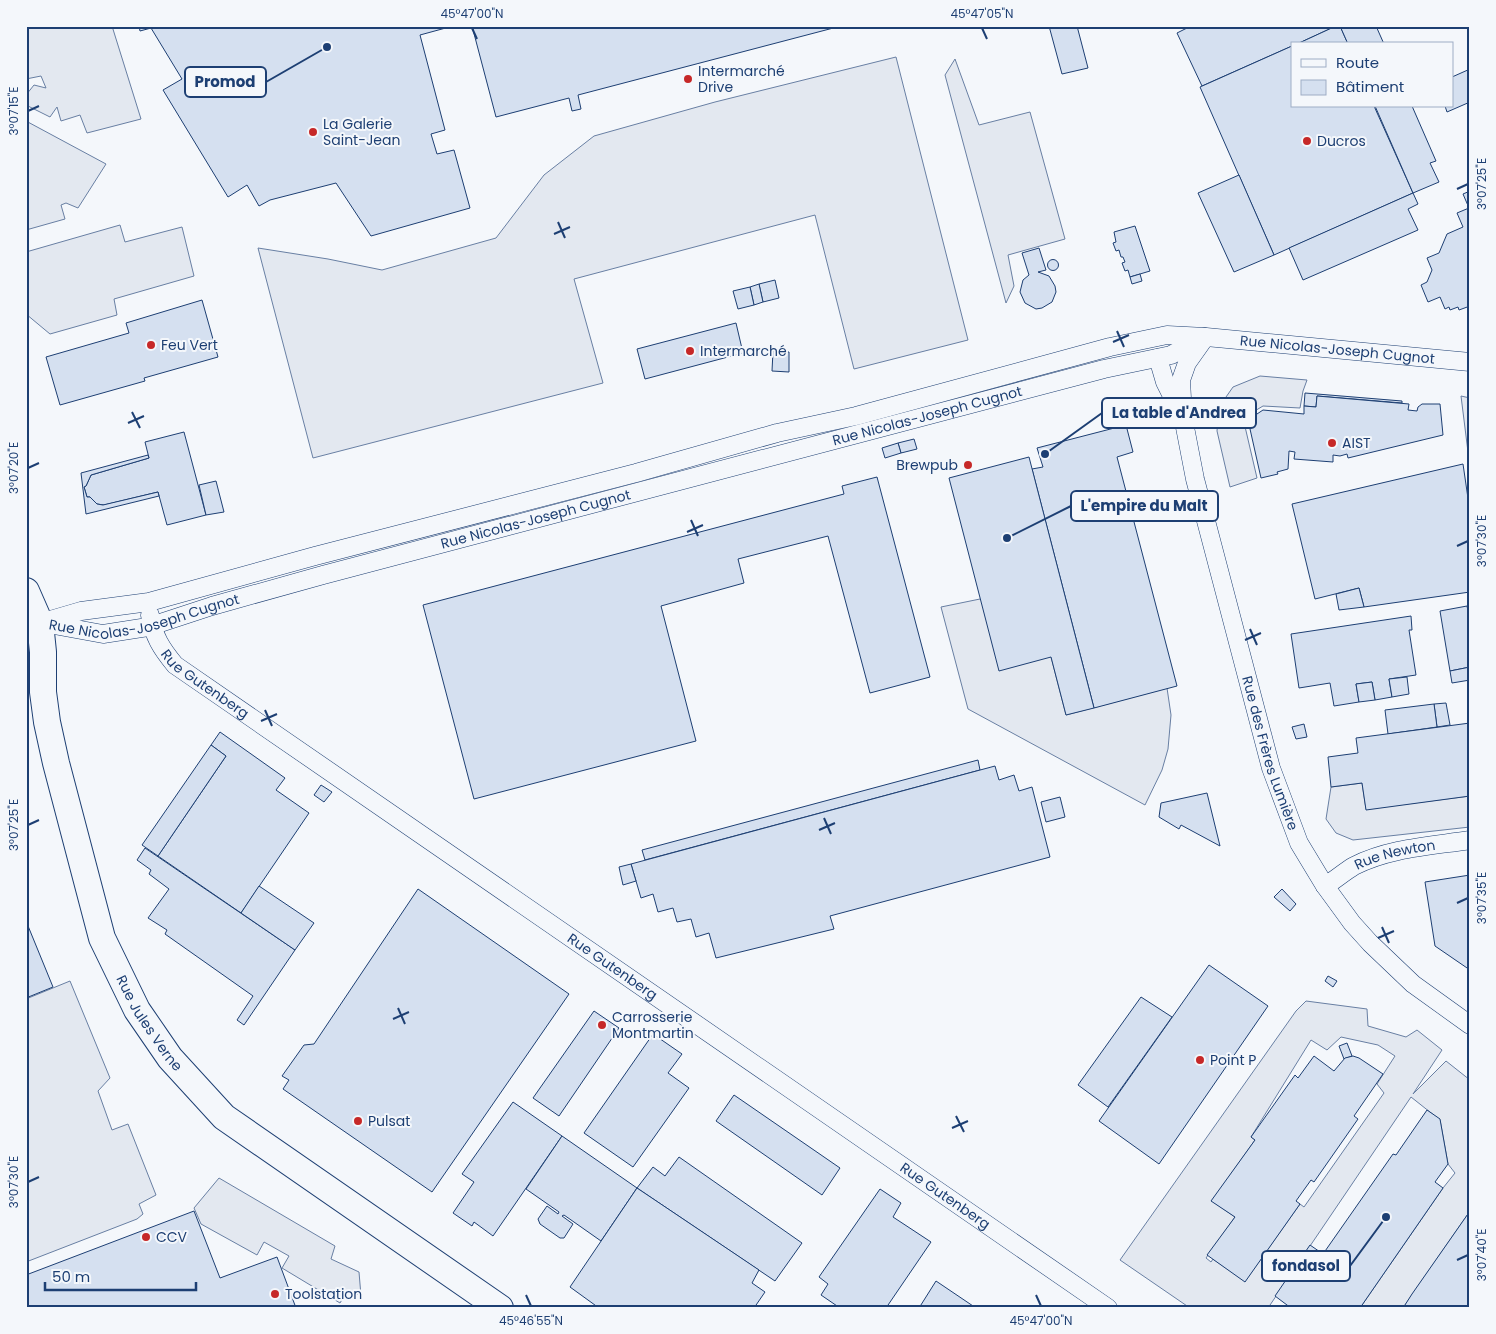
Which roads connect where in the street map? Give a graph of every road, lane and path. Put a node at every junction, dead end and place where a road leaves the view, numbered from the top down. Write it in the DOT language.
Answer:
graph roads {
  1 [pos="1206,337"];
  2 [pos="1158,358"];
  3 [pos="1470,362"];
  4 [pos="1183,417"];
  5 [pos="26,591"];
  6 [pos="148,602"];
  7 [pos="40,623"];
  8 [pos="152,626"];
  9 [pos="1470,840"];
  10 [pos="1326,886"];
  11 [pos="1470,1025"];
  12 [pos="500,1308"];
  13 [pos="1108,1308"];
  1 -- 2 [label="street, Rue Nicolas-Joseph Cugnot"];
  1 -- 3 [label="street, Rue Nicolas-Joseph Cugnot"];
  1 -- 4 [label="street, Rue des Frères Lumière"];
  1 -- 6 [label="street, Rue Nicolas-Joseph Cugnot"];
  2 -- 4 [label="street, Rue des Frères Lumière"];
  2 -- 8 [label="street, Rue Nicolas-Joseph Cugnot"];
  4 -- 10 [label="street, Rue des Frères Lumière"];
  5 -- 7 [label="main road, Rue Jules Verne"];
  6 -- 7 [label="street, Rue Nicolas-Joseph Cugnot"];
  6 -- 8 [label="street, Rue Gutenberg"];
  7 -- 8 [label="street, Rue Nicolas-Joseph Cugnot"];
  7 -- 12 [label="main road, Rue Jules Verne"];
  8 -- 13 [label="street, Rue Gutenberg"];
  9 -- 10 [label="street, Rue Newton"];
  10 -- 11 [label="street, Rue des Frères Lumière"];
}
